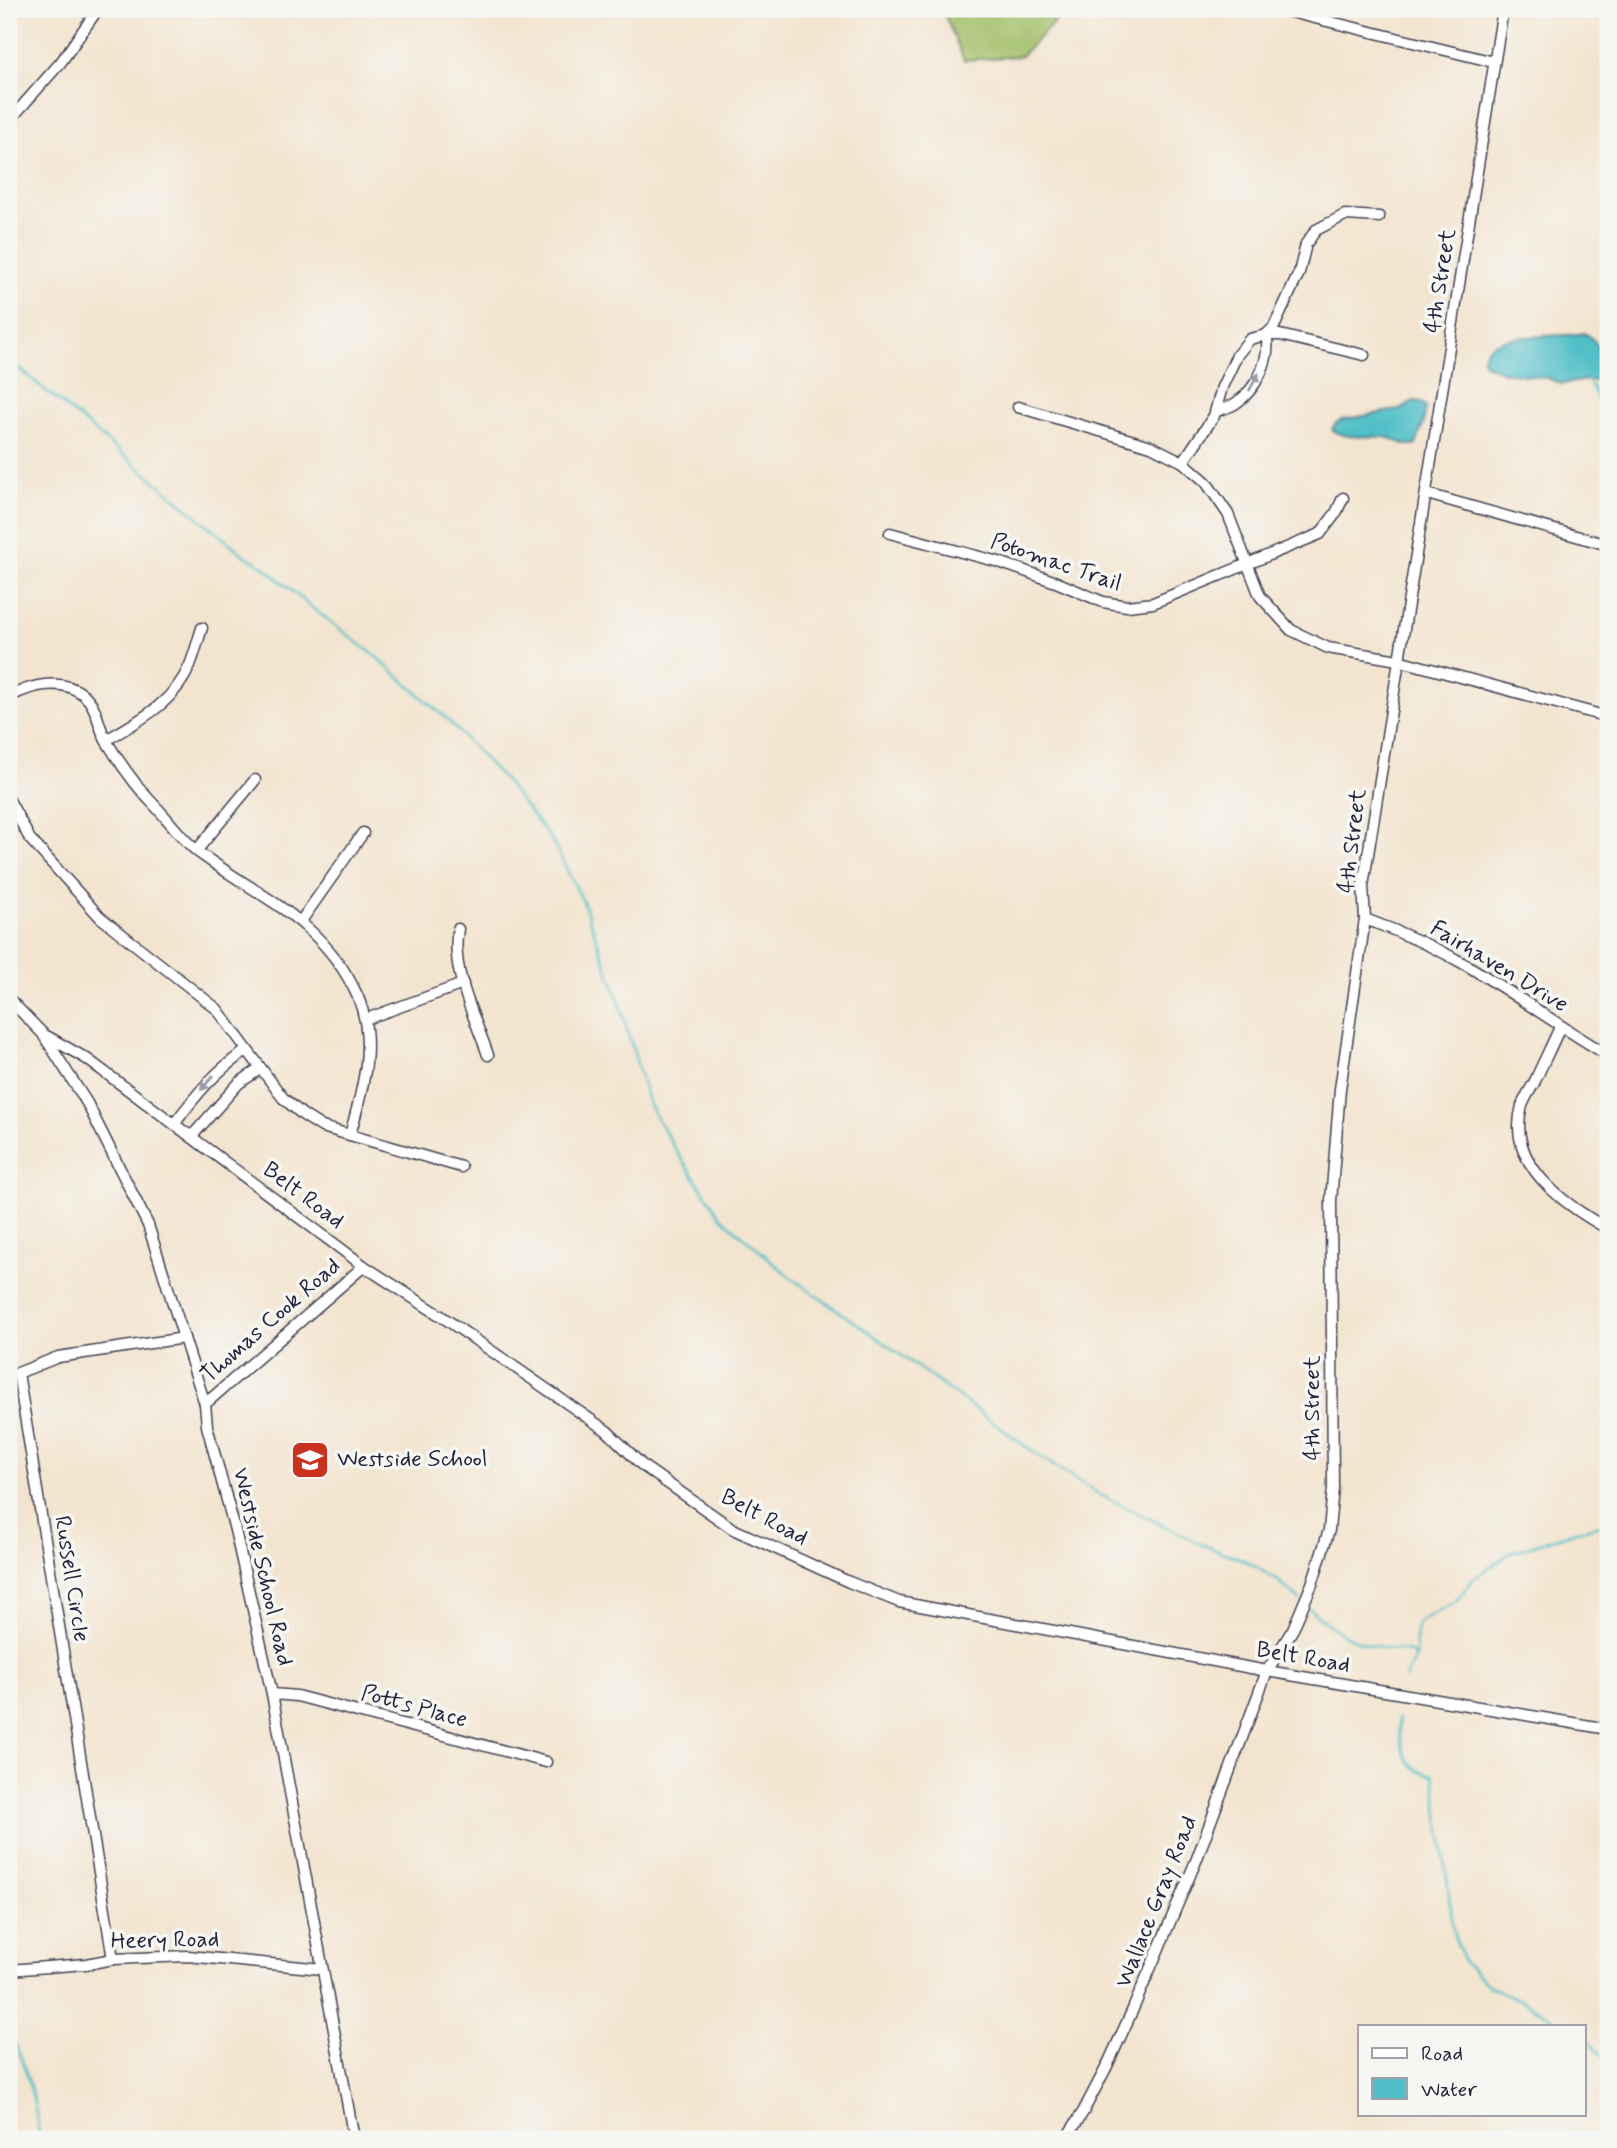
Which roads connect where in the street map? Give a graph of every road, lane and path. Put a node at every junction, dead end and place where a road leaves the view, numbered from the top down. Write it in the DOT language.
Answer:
graph roads {
  1 [pos="98,9"];
  2 [pos="1278,9"];
  3 [pos="1503,9"];
  4 [pos="1494,62"];
  5 [pos="9,121"];
  6 [pos="1379,217"];
  7 [pos="1266,335"];
  8 [pos="1364,355"];
  9 [pos="1018,407"];
  10 [pos="1216,411"];
  11 [pos="1183,463"];
  12 [pos="1426,494"];
  13 [pos="1343,498"];
  14 [pos="890,533"];
  15 [pos="1608,545"];
  16 [pos="1246,564"];
  17 [pos="202,628"];
  18 [pos="1398,660"];
  19 [pos="9,696"];
  20 [pos="1608,717"];
  21 [pos="106,740"];
  22 [pos="255,780"];
  23 [pos="9,800"];
  24 [pos="363,833"];
  25 [pos="197,850"];
  26 [pos="1366,919"];
  27 [pos="301,921"];
  28 [pos="458,929"];
  29 [pos="464,984"];
  30 [pos="9,999"];
  31 [pos="366,1019"];
  32 [pos="1560,1027"];
  33 [pos="43,1034"];
  34 [pos="246,1051"];
  35 [pos="488,1055"];
  36 [pos="1608,1055"];
  37 [pos="260,1069"];
  38 [pos="175,1124"];
  39 [pos="350,1135"];
  40 [pos="192,1136"];
  41 [pos="461,1167"];
  42 [pos="1608,1229"];
  43 [pos="364,1266"];
  44 [pos="184,1338"];
  45 [pos="13,1371"];
  46 [pos="205,1404"];
  47 [pos="1267,1671"];
  48 [pos="272,1694"];
  49 [pos="1608,1730"];
  50 [pos="546,1762"];
  51 [pos="113,1959"];
  52 [pos="323,1969"];
  53 [pos="9,1970"];
  54 [pos="354,2139"];
  55 [pos="1066,2139"];
  1 -- 5 [label="street"];
  2 -- 4 [label="street"];
  3 -- 4 [label="street, 4th Street"];
  4 -- 12 [label="street, 4th Street"];
  6 -- 7 [label="street"];
  7 -- 8 [label="street"];
  7 -- 10 [label="street"];
  10 -- 7 [label="street, one-way"];
  9 -- 11 [label="street"];
  10 -- 11 [label="street"];
  11 -- 16 [label="street"];
  12 -- 15 [label="street"];
  12 -- 18 [label="street, 4th Street"];
  13 -- 16 [label="street, Potomac Trail"];
  14 -- 16 [label="street, Potomac Trail"];
  16 -- 18 [label="street"];
  17 -- 21 [label="street"];
  18 -- 20 [label="street"];
  18 -- 26 [label="street, 4th Street"];
  19 -- 21 [label="street"];
  21 -- 25 [label="street"];
  22 -- 25 [label="street"];
  23 -- 34 [label="street"];
  24 -- 27 [label="street"];
  25 -- 27 [label="street"];
  26 -- 32 [label="street, Fairhaven Drive"];
  26 -- 47 [label="street, 4th Street"];
  27 -- 31 [label="street"];
  28 -- 29 [label="street"];
  29 -- 31 [label="street"];
  29 -- 35 [label="street"];
  30 -- 33 [label="street, Belt Road"];
  31 -- 39 [label="street"];
  32 -- 36 [label="street, Fairhaven Drive"];
  32 -- 42 [label="street"];
  33 -- 38 [label="street, Belt Road"];
  33 -- 44 [label="street, Westside School Road"];
  34 -- 37 [label="street"];
  34 -- 38 [label="street, one-way"];
  37 -- 39 [label="street"];
  37 -- 40 [label="street"];
  38 -- 40 [label="street, Belt Road"];
  39 -- 41 [label="street"];
  40 -- 43 [label="street, Belt Road"];
  43 -- 46 [label="street, Thomas Cook Road"];
  43 -- 47 [label="street, Belt Road"];
  44 -- 45 [label="street, Russell Circle"];
  44 -- 46 [label="street, Westside School Road"];
  45 -- 51 [label="street, Russell Circle"];
  46 -- 48 [label="street, Westside School Road"];
  47 -- 49 [label="street, Belt Road"];
  47 -- 55 [label="street, Wallace Gray Road"];
  48 -- 50 [label="street, Potts Place"];
  48 -- 52 [label="street, Westside School Road"];
  51 -- 52 [label="street, Heery Road"];
  51 -- 53 [label="street, Heery Road"];
  52 -- 54 [label="street, Westside School Road"];
}
